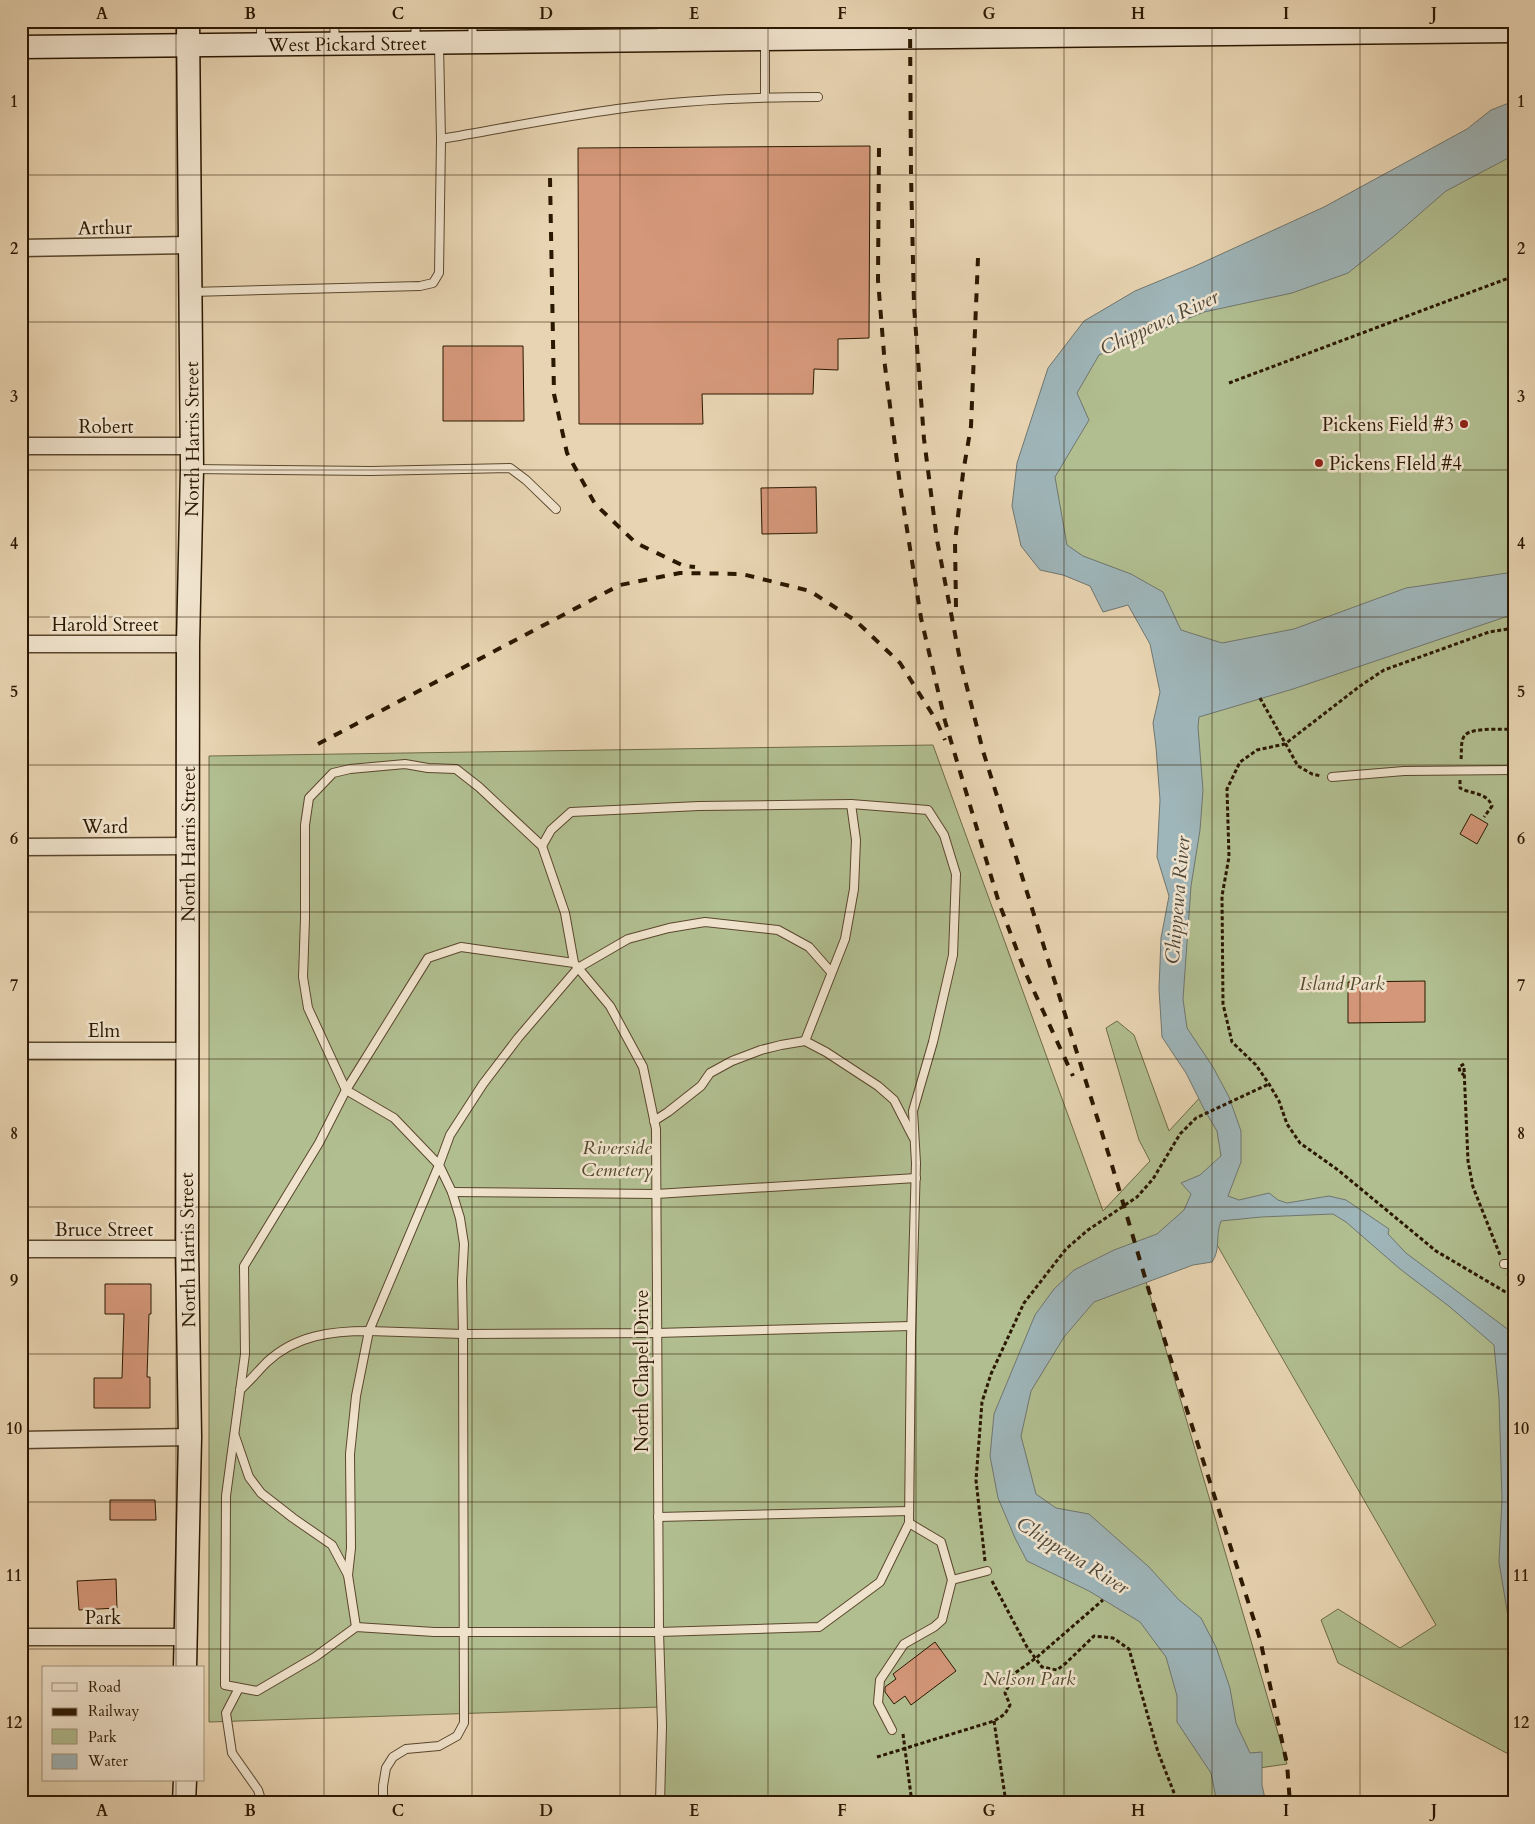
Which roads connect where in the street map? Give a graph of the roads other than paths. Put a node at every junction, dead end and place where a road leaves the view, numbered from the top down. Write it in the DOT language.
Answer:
graph roads {
  1 [pos="188,21"];
  2 [pos="261,21"];
  3 [pos="334,21"];
  4 [pos="416,21"];
  5 [pos="848,30"];
  6 [pos="662,31"];
  7 [pos="1514,31"];
  8 [pos="473,32"];
  9 [pos="765,39"];
  10 [pos="415,43"];
  11 [pos="439,43"];
  12 [pos="261,44"];
  13 [pos="335,44"];
  14 [pos="188,46"];
  15 [pos="21,47"];
  16 [pos="765,97"];
  17 [pos="818,97"];
  18 [pos="441,139"];
  19 [pos="189,245"];
  20 [pos="21,248"];
  21 [pos="190,292"];
  22 [pos="21,446"];
  23 [pos="192,446"];
  24 [pos="192,469"];
  25 [pos="556,509"];
  26 [pos="21,644"];
  27 [pos="188,644"];
  28 [pos="1514,770"];
  29 [pos="1332,777"];
  30 [pos="851,804"];
  31 [pos="188,846"];
  32 [pos="542,846"];
  33 [pos="21,847"];
  34 [pos="576,965"];
  35 [pos="831,972"];
  36 [pos="805,1041"];
  37 [pos="21,1051"];
  38 [pos="186,1051"];
  39 [pos="346,1090"];
  40 [pos="654,1121"];
  41 [pos="915,1141"];
  42 [pos="439,1165"];
  43 [pos="916,1178"];
  44 [pos="452,1192"];
  45 [pos="656,1194"];
  46 [pos="21,1249"];
  47 [pos="187,1249"];
  48 [pos="1504,1264"];
  49 [pos="1514,1264"];
  50 [pos="912,1326"];
  51 [pos="369,1331"];
  52 [pos="657,1333"];
  53 [pos="463,1334"];
  54 [pos="240,1390"];
  55 [pos="234,1434"];
  56 [pos="190,1437"];
  57 [pos="21,1440"];
  58 [pos="909,1511"];
  59 [pos="658,1517"];
  60 [pos="908,1523"];
  61 [pos="987,1572"];
  62 [pos="348,1575"];
  63 [pos="952,1580"];
  64 [pos="356,1627"];
  65 [pos="464,1632"];
  66 [pos="659,1632"];
  67 [pos="21,1637"];
  68 [pos="184,1637"];
  69 [pos="185,1666"];
  70 [pos="240,1688"];
  71 [pos="892,1730"];
  72 [pos="184,1782"];
  73 [pos="184,1803"];
  74 [pos="262,1803"];
  75 [pos="383,1803"];
  76 [pos="660,1803"];
  1 -- 14 [label="street, North Harris Street"];
  2 -- 12 [label="lane"];
  3 -- 13 [label="lane"];
  4 -- 10 [label="lane"];
  5 -- 7 [label="street, West Pickard Street"];
  5 -- 9 [label="street, West Pickard Street"];
  6 -- 8 [label="street, West Pickard Street"];
  6 -- 9 [label="street, West Pickard Street"];
  8 -- 11 [label="street, West Pickard Street"];
  9 -- 16 [label="lane"];
  10 -- 11 [label="street, West Pickard Street"];
  10 -- 13 [label="street, West Pickard Street"];
  11 -- 18 [label="lane"];
  12 -- 13 [label="street, West Pickard Street"];
  12 -- 14 [label="street, West Pickard Street"];
  14 -- 15 [label="street, West Pickard Street"];
  14 -- 19 [label="street, North Harris Street"];
  16 -- 17 [label="lane"];
  16 -- 18 [label="lane"];
  18 -- 21 [label="lane"];
  19 -- 20 [label="street, Arthur"];
  19 -- 21 [label="street, North Harris Street"];
  21 -- 23 [label="street, North Harris Street"];
  22 -- 23 [label="street, Robert"];
  23 -- 24 [label="street, North Harris Street"];
  24 -- 25 [label="lane"];
  24 -- 27 [label="street, North Harris Street"];
  26 -- 27 [label="street, Harold Street"];
  27 -- 31 [label="street, North Harris Street"];
  28 -- 29 [label="lane"];
  30 -- 32 [label="lane"];
  30 -- 35 [label="lane"];
  30 -- 41 [label="lane"];
  31 -- 33 [label="street, Ward"];
  31 -- 38 [label="street, North Harris Street"];
  32 -- 34 [label="lane"];
  32 -- 39 [label="lane"];
  34 -- 35 [label="lane"];
  34 -- 39 [label="lane"];
  34 -- 40 [label="lane, North Chapel Drive"];
  34 -- 42 [label="lane"];
  35 -- 36 [label="lane"];
  36 -- 40 [label="lane"];
  36 -- 41 [label="lane"];
  37 -- 38 [label="street, Elm"];
  38 -- 47 [label="street, North Harris Street"];
  39 -- 42 [label="lane"];
  39 -- 54 [label="lane"];
  40 -- 45 [label="lane, North Chapel Drive"];
  41 -- 43 [label="lane"];
  42 -- 44 [label="lane"];
  42 -- 51 [label="lane"];
  43 -- 45 [label="lane"];
  43 -- 50 [label="lane"];
  44 -- 45 [label="lane"];
  44 -- 53 [label="lane"];
  45 -- 52 [label="lane, North Chapel Drive"];
  46 -- 47 [label="street, Bruce Street"];
  47 -- 56 [label="street, North Harris Street"];
  48 -- 49 [label="lane"];
  50 -- 52 [label="lane"];
  50 -- 58 [label="lane"];
  51 -- 53 [label="lane"];
  51 -- 54 [label="lane"];
  51 -- 62 [label="lane"];
  52 -- 53 [label="lane"];
  52 -- 59 [label="lane, North Chapel Drive"];
  53 -- 65 [label="lane"];
  54 -- 55 [label="lane"];
  55 -- 62 [label="lane"];
  55 -- 70 [label="lane"];
  56 -- 57 [label="street"];
  56 -- 68 [label="street, North Harris Street"];
  58 -- 59 [label="lane"];
  58 -- 60 [label="lane"];
  59 -- 66 [label="lane, North Chapel Drive"];
  60 -- 63 [label="lane"];
  60 -- 66 [label="lane"];
  61 -- 63 [label="lane"];
  62 -- 64 [label="lane"];
  63 -- 71 [label="lane"];
  64 -- 65 [label="lane"];
  64 -- 70 [label="lane"];
  65 -- 66 [label="lane"];
  65 -- 75 [label="lane"];
  66 -- 76 [label="lane, North Chapel Drive"];
  67 -- 68 [label="street, Park"];
  68 -- 69 [label="street, North Harris Street"];
  70 -- 74 [label="lane"];
  72 -- 73 [label="street"];
}
